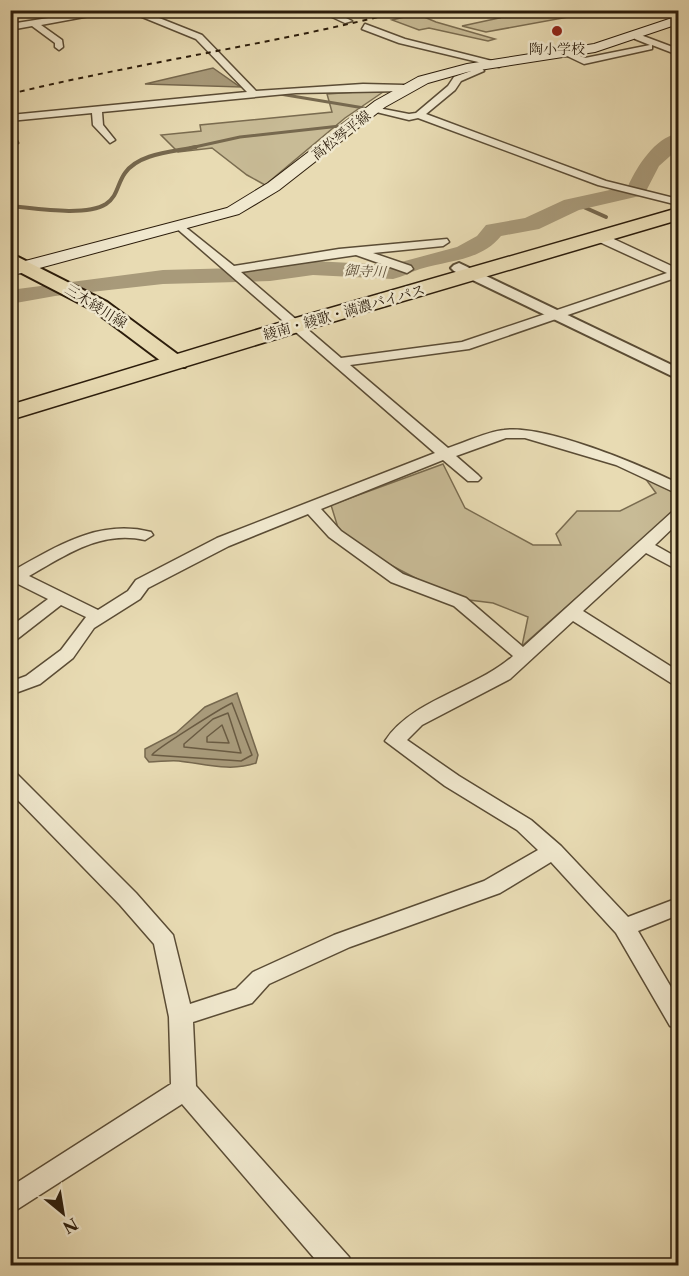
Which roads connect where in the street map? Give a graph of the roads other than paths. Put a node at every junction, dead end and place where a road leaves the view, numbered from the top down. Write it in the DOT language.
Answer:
graph roads {
  1 [pos="118,10"];
  2 [pos="129,10"];
  3 [pos="321,10"];
  4 [pos="678,20"];
  5 [pos="348,21"];
  6 [pos="35,24"];
  7 [pos="10,27"];
  8 [pos="365,27"];
  9 [pos="641,45"];
  10 [pos="58,47"];
  11 [pos="678,52"];
  12 [pos="568,54"];
  13 [pos="499,64"];
  14 [pos="477,68"];
  15 [pos="404,88"];
  16 [pos="255,94"];
  17 [pos="192,100"];
  18 [pos="97,109"];
  19 [pos="373,110"];
  20 [pos="193,113"];
  21 [pos="419,115"];
  22 [pos="10,118"];
  23 [pos="110,140"];
  24 [pos="636,193"];
  25 [pos="678,196"];
  26 [pos="678,204"];
  27 [pos="678,214"];
  28 [pos="179,225"];
  29 [pos="599,237"];
  30 [pos="443,242"];
  31 [pos="353,251"];
  32 [pos="16,266"];
  33 [pos="404,267"];
  34 [pos="465,271"];
  35 [pos="235,273"];
  36 [pos="676,274"];
  37 [pos="555,315"];
  38 [pos="292,321"];
  39 [pos="171,357"];
  40 [pos="339,362"];
  41 [pos="678,374"];
  42 [pos="10,402"];
  43 [pos="10,413"];
  44 [pos="446,453"];
  45 [pos="473,478"];
  46 [pos="678,489"];
  47 [pos="311,508"];
  48 [pos="678,515"];
  49 [pos="145,535"];
  50 [pos="645,546"];
  51 [pos="678,565"];
  52 [pos="12,576"];
  53 [pos="61,597"];
  54 [pos="573,613"];
  55 [pos="101,618"];
  56 [pos="10,636"];
  57 [pos="522,655"];
  58 [pos="678,679"];
  59 [pos="10,689"];
  60 [pos="10,779"];
  61 [pos="553,851"];
  62 [pos="678,906"];
  63 [pos="624,927"];
  64 [pos="181,1017"];
  65 [pos="678,1019"];
  66 [pos="184,1089"];
  67 [pos="10,1202"];
  68 [pos="339,1266"];
  1 -- 6 [label="street"];
  2 -- 16 [label="street"];
  3 -- 5 [label="street"];
  4 -- 9 [label="main road, 高松琴平線"];
  6 -- 7 [label="street"];
  6 -- 10 [label="street"];
  8 -- 13 [label="street"];
  9 -- 11 [label="street"];
  9 -- 12 [label="main road, 高松琴平線"];
  9 -- 12 [label="street"];
  12 -- 13 [label="main road, 高松琴平線"];
  13 -- 14 [label="main road, 高松琴平線"];
  14 -- 15 [label="main road, 高松琴平線"];
  14 -- 21 [label="street"];
  15 -- 16 [label="street"];
  15 -- 19 [label="main road, 高松琴平線"];
  16 -- 17 [label="street"];
  17 -- 18 [label="street"];
  17 -- 20 [label="street"];
  18 -- 22 [label="street"];
  18 -- 23 [label="street"];
  19 -- 21 [label="street"];
  19 -- 28 [label="main road, 高松琴平線"];
  21 -- 24 [label="street"];
  24 -- 25 [label="street"];
  24 -- 26 [label="street"];
  26 -- 34 [label="highway, 綾南・綾歌・満濃バイパス"];
  27 -- 29 [label="highway, 綾南・綾歌・満濃バイパス"];
  28 -- 32 [label="main road, 高松琴平線"];
  28 -- 35 [label="street"];
  29 -- 34 [label="highway, 綾南・綾歌・満濃バイパス"];
  29 -- 36 [label="street"];
  30 -- 31 [label="street"];
  31 -- 33 [label="street"];
  31 -- 35 [label="street"];
  32 -- 39 [label="main road, 三木綾川線"];
  34 -- 37 [label="street"];
  34 -- 38 [label="highway, 綾南・綾歌・満濃バイパス"];
  35 -- 38 [label="street"];
  36 -- 37 [label="street"];
  37 -- 40 [label="street"];
  37 -- 41 [label="street"];
  38 -- 39 [label="highway, 綾南・綾歌・満濃バイパス"];
  38 -- 40 [label="street"];
  39 -- 42 [label="highway, 綾南・綾歌・満濃バイパス"];
  39 -- 43 [label="highway, 綾南・綾歌・満濃バイパス"];
  40 -- 44 [label="street"];
  44 -- 45 [label="street"];
  44 -- 46 [label="street"];
  44 -- 47 [label="street"];
  47 -- 55 [label="street"];
  47 -- 57 [label="street"];
  48 -- 50 [label="street"];
  49 -- 52 [label="street"];
  50 -- 51 [label="street"];
  50 -- 54 [label="street"];
  52 -- 53 [label="street"];
  53 -- 55 [label="street"];
  53 -- 56 [label="street"];
  54 -- 57 [label="street"];
  54 -- 58 [label="street"];
  55 -- 59 [label="street"];
  57 -- 61 [label="street"];
  60 -- 64 [label="street"];
  61 -- 63 [label="street"];
  61 -- 64 [label="street"];
  62 -- 63 [label="street"];
  63 -- 65 [label="street"];
  64 -- 66 [label="street"];
  66 -- 67 [label="street"];
  66 -- 68 [label="street"];
}
